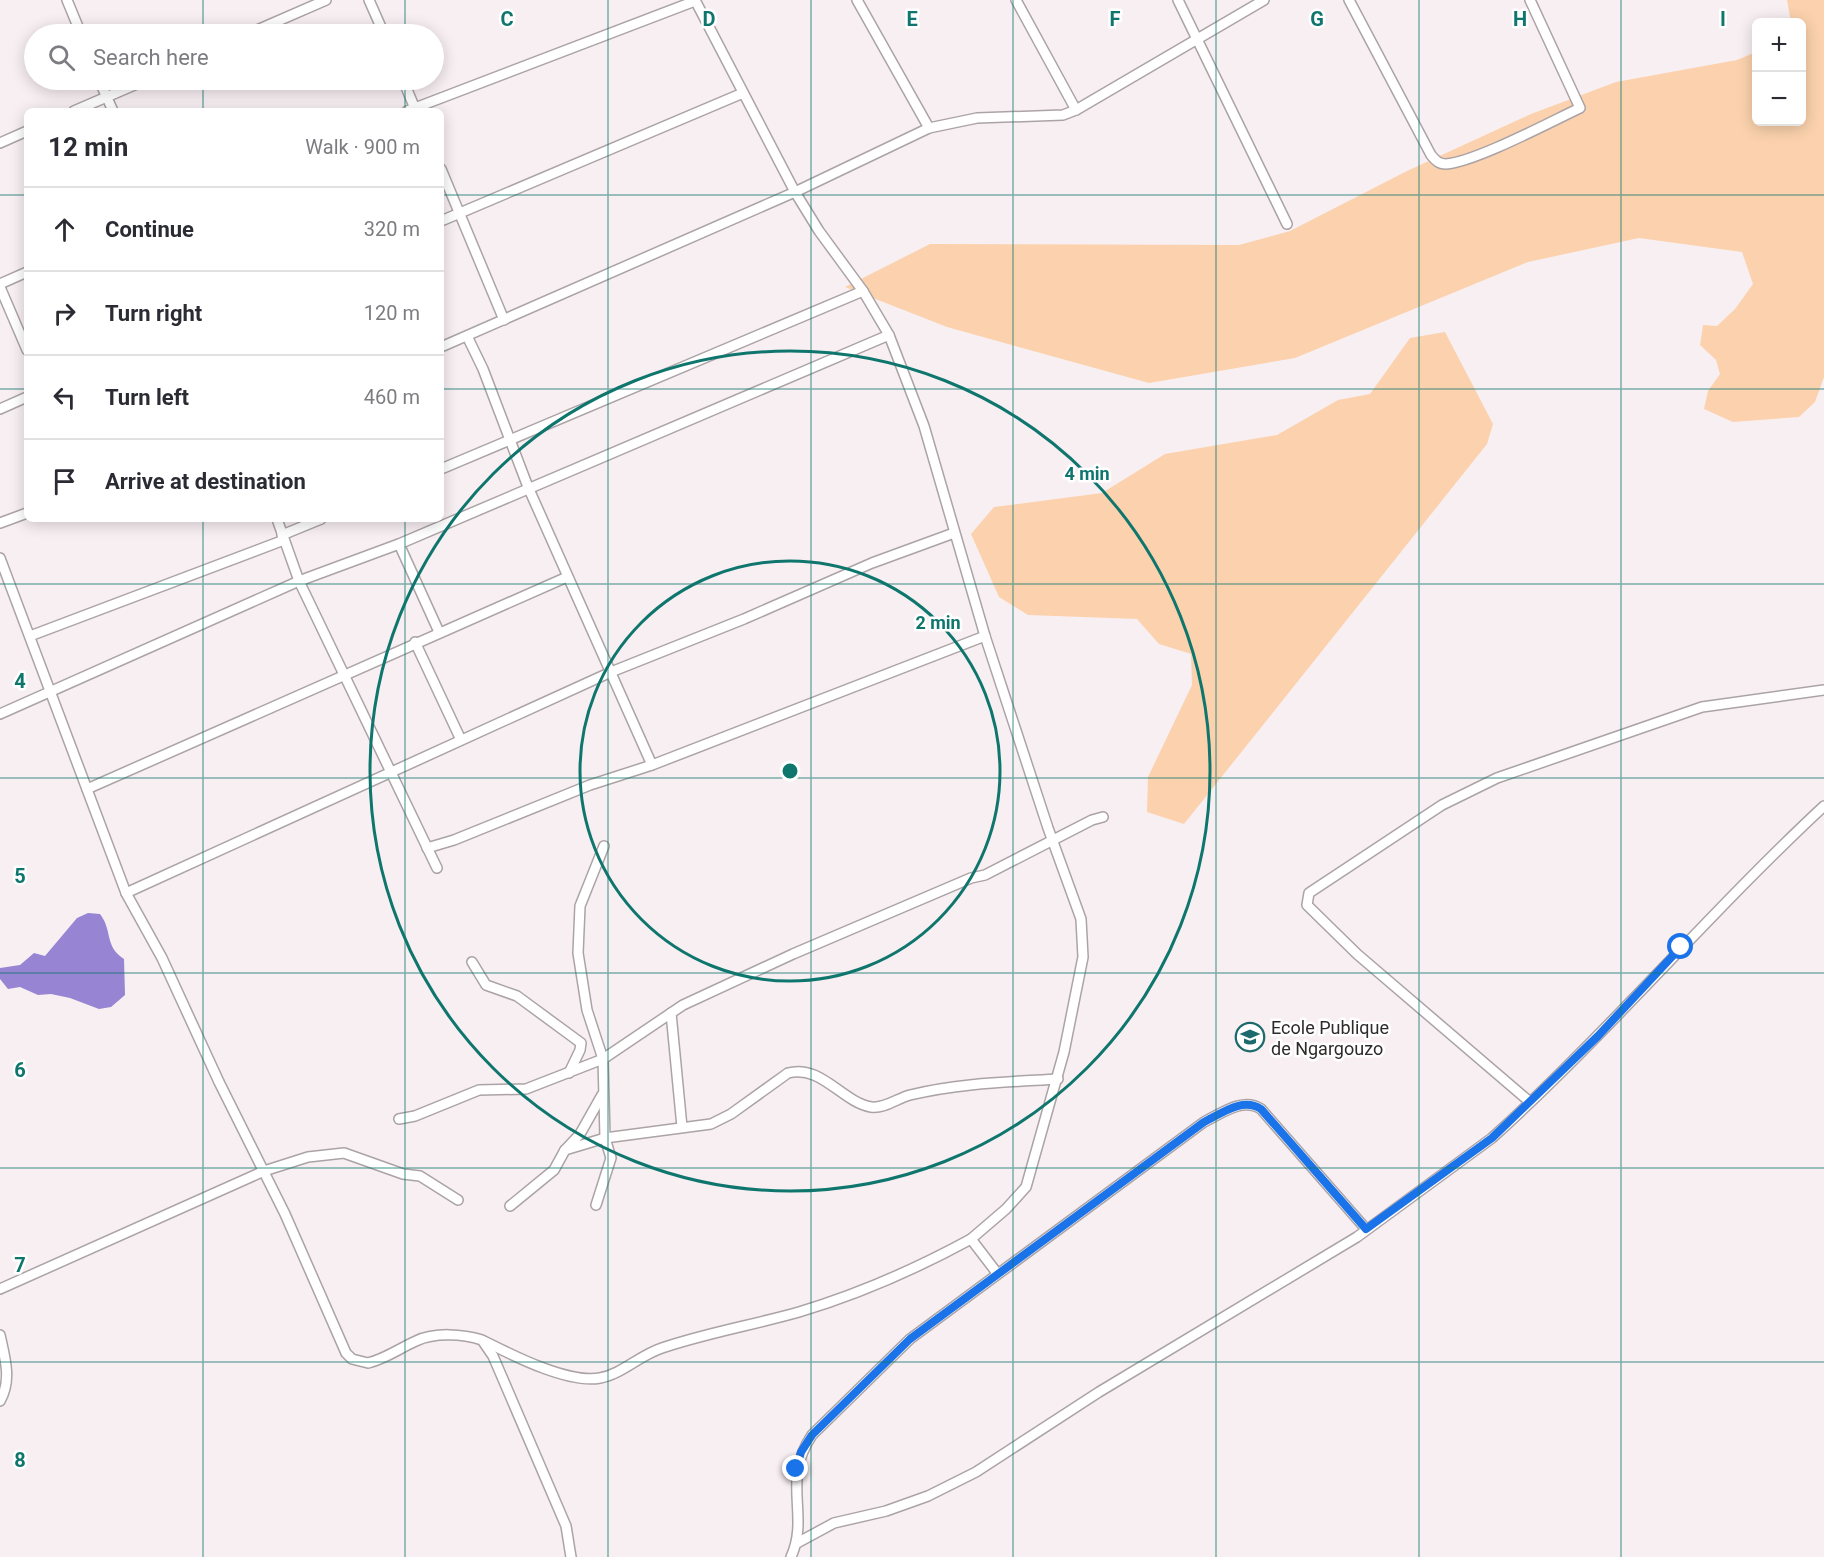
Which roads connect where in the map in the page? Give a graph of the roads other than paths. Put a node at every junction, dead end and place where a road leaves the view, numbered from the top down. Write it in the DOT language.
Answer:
graph roads {
  1 [pos="67,0"];
  2 [pos="326,0"];
  3 [pos="369,0"];
  4 [pos="695,0"];
  5 [pos="856,0"];
  6 [pos="1016,0"];
  7 [pos="1178,0"];
  8 [pos="1264,0"];
  9 [pos="1349,0"];
  10 [pos="1530,0"];
  11 [pos="77,24"];
  12 [pos="271,24"];
  13 [pos="380,24"];
  14 [pos="1199,39"];
  15 [pos="104,90"];
  16 [pos="123,90"];
  17 [pos="406,90"];
  18 [pos="743,93"];
  19 [pos="107,97"];
  20 [pos="81,108"];
  21 [pos="112,108"];
  22 [pos="412,108"];
  23 [pos="418,108"];
  24 [pos="1076,110"];
  25 [pos="929,128"];
  26 [pos="24,132"];
  27 [pos="0,143"];
  28 [pos="444,176"];
  29 [pos="795,192"];
  30 [pos="460,213"];
  31 [pos="444,220"];
  32 [pos="1287,224"];
  33 [pos="24,274"];
  34 [pos="0,286"];
  35 [pos="862,291"];
  36 [pos="504,320"];
  37 [pos="889,335"];
  38 [pos="467,336"];
  39 [pos="24,343"];
  40 [pos="444,346"];
  41 [pos="24,398"];
  42 [pos="0,409"];
  43 [pos="510,441"];
  44 [pos="444,468"];
  45 [pos="528,487"];
  46 [pos="24,514"];
  47 [pos="278,522"];
  48 [pos="315,522"];
  49 [pos="0,523"];
  50 [pos="954,533"];
  51 [pos="283,537"];
  52 [pos="399,544"];
  53 [pos="0,558"];
  54 [pos="567,577"];
  55 [pos="299,581"];
  56 [pos="439,632"];
  57 [pos="30,636"];
  58 [pos="985,636"];
  59 [pos="415,642"];
  60 [pos="610,672"];
  61 [pos="344,675"];
  62 [pos="1824,690"];
  63 [pos="50,691"];
  64 [pos="0,714"];
  65 [pos="461,740"];
  66 [pos="652,765"];
  67 [pos="390,772"];
  68 [pos="87,789"];
  69 [pos="1824,806"];
  70 [pos="1103,817"];
  71 [pos="1052,840"];
  72 [pos="604,846"];
  73 [pos="427,848"];
  74 [pos="437,868"];
  75 [pos="126,893"];
  76 [pos="472,963"];
  77 [pos="671,1013"];
  78 [pos="603,1059"];
  79 [pos="569,1073"];
  80 [pos="1058,1079"];
  81 [pos="602,1095"];
  82 [pos="1530,1102"];
  83 [pos="399,1119"];
  84 [pos="682,1127"];
  85 [pos="605,1138"];
  86 [pos="565,1150"];
  87 [pos="264,1171"];
  88 [pos="458,1200"];
  89 [pos="596,1205"];
  90 [pos="510,1206"];
  91 [pos="1366,1229"];
  92 [pos="971,1239"];
  93 [pos="997,1273"];
  94 [pos="0,1289"];
  95 [pos="0,1335"];
  96 [pos="482,1340"];
  97 [pos="0,1401"];
  98 [pos="797,1543"];
  99 [pos="571,1557"];
  100 [pos="791,1557"];
  1 -- 11 [label="street"];
  2 -- 12 [label="street"];
  3 -- 13 [label="street"];
  4 -- 18 [label="street"];
  4 -- 23 [label="street"];
  5 -- 25 [label="street"];
  6 -- 24 [label="street"];
  7 -- 14 [label="street"];
  8 -- 14 [label="street"];
  9 -- 10 [label="street"];
  14 -- 24 [label="street"];
  14 -- 32 [label="street"];
  15 -- 19 [label="street"];
  16 -- 19 [label="street"];
  17 -- 22 [label="street"];
  18 -- 29 [label="street"];
  18 -- 30 [label="street"];
  19 -- 20 [label="street"];
  19 -- 21 [label="street"];
  24 -- 25 [label="street"];
  25 -- 29 [label="street"];
  26 -- 27 [label="street"];
  28 -- 30 [label="street"];
  29 -- 35 [label="street"];
  29 -- 36 [label="street"];
  30 -- 31 [label="street"];
  30 -- 36 [label="street"];
  33 -- 34 [label="street"];
  34 -- 39 [label="street"];
  35 -- 37 [label="street"];
  35 -- 43 [label="street"];
  36 -- 38 [label="street"];
  37 -- 45 [label="street"];
  37 -- 50 [label="street"];
  38 -- 40 [label="street"];
  38 -- 43 [label="street"];
  41 -- 42 [label="street"];
  43 -- 44 [label="street"];
  43 -- 45 [label="street"];
  45 -- 52 [label="street"];
  45 -- 54 [label="street"];
  46 -- 49 [label="street"];
  47 -- 51 [label="street"];
  48 -- 51 [label="street"];
  50 -- 58 [label="street"];
  50 -- 60 [label="street"];
  51 -- 55 [label="street"];
  51 -- 57 [label="street"];
  52 -- 55 [label="street"];
  52 -- 56 [label="street"];
  53 -- 57 [label="street"];
  54 -- 56 [label="street"];
  54 -- 60 [label="street"];
  55 -- 61 [label="street"];
  55 -- 63 [label="street"];
  56 -- 59 [label="street"];
  57 -- 63 [label="street"];
  58 -- 66 [label="street"];
  58 -- 71 [label="street"];
  59 -- 61 [label="street"];
  59 -- 65 [label="street"];
  60 -- 65 [label="street"];
  60 -- 66 [label="street"];
  61 -- 67 [label="street"];
  61 -- 68 [label="street"];
  62 -- 82 [label="street"];
  63 -- 64 [label="street"];
  63 -- 68 [label="street"];
  65 -- 67 [label="street"];
  66 -- 73 [label="street"];
  67 -- 73 [label="street"];
  67 -- 75 [label="street"];
  68 -- 75 [label="street"];
  69 -- 82 [label="street"];
  70 -- 71 [label="street"];
  71 -- 77 [label="street"];
  71 -- 80 [label="street"];
  72 -- 78 [label="street"];
  73 -- 74 [label="street"];
  75 -- 87 [label="street"];
  76 -- 79 [label="street"];
  77 -- 78 [label="street"];
  77 -- 84 [label="street"];
  78 -- 79 [label="street"];
  78 -- 81 [label="street"];
  79 -- 83 [label="street"];
  80 -- 84 [label="street"];
  80 -- 92 [label="street"];
  81 -- 85 [label="street"];
  81 -- 86 [label="street"];
  82 -- 91 [label="street"];
  84 -- 85 [label="street"];
  85 -- 86 [label="street"];
  85 -- 89 [label="street"];
  86 -- 90 [label="street"];
  87 -- 88 [label="street"];
  87 -- 94 [label="street"];
  87 -- 96 [label="street"];
  91 -- 93 [label="street"];
  91 -- 98 [label="street"];
  92 -- 93 [label="street"];
  92 -- 96 [label="street"];
  93 -- 98 [label="street"];
  95 -- 97 [label="street"];
  96 -- 99 [label="street"];
  98 -- 100 [label="street"];
}
